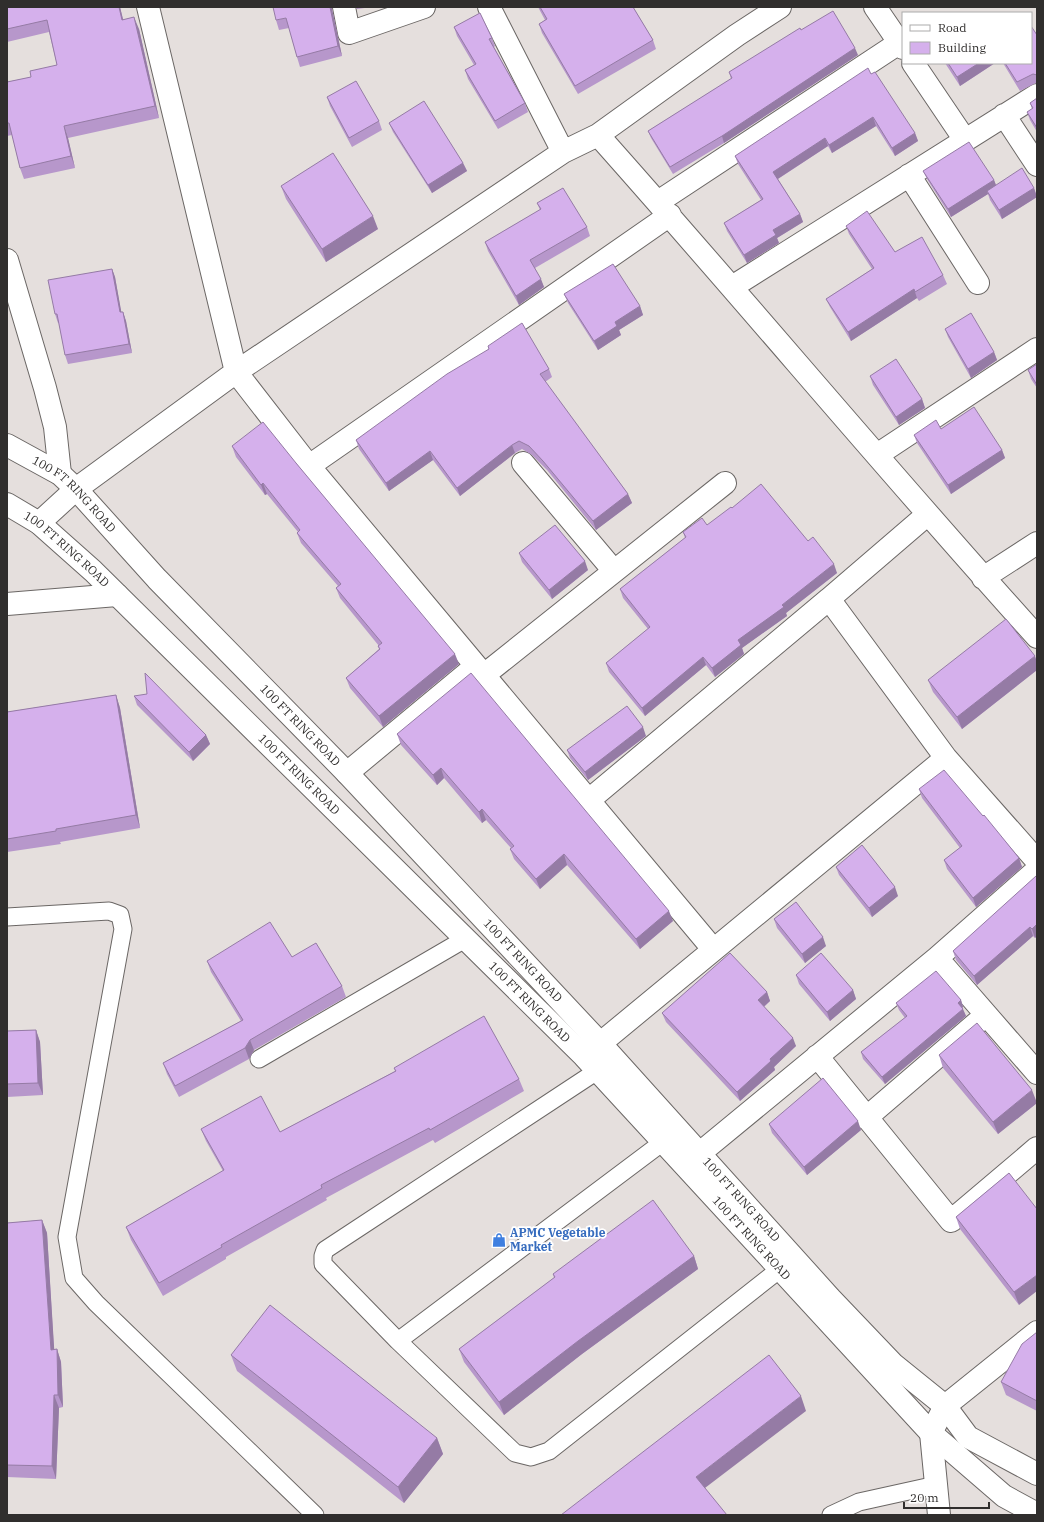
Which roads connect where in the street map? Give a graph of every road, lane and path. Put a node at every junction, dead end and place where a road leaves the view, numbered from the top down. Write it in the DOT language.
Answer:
graph roads {
  1 [pos="148,7"];
  2 [pos="344,7"];
  3 [pos="424,7"];
  4 [pos="489,7"];
  5 [pos="780,7"];
  6 [pos="875,7"];
  7 [pos="901,46"];
  8 [pos="914,64"];
  9 [pos="1037,95"];
  10 [pos="1004,115"];
  11 [pos="598,135"];
  12 [pos="965,140"];
  13 [pos="563,152"];
  14 [pos="1037,165"];
  15 [pos="909,175"];
  16 [pos="664,208"];
  17 [pos="7,260"];
  18 [pos="978,283"];
  19 [pos="732,286"];
  20 [pos="1037,349"];
  21 [pos="236,372"];
  22 [pos="7,445"];
  23 [pos="877,455"];
  24 [pos="523,462"];
  25 [pos="309,466"];
  26 [pos="60,474"];
  27 [pos="725,483"];
  28 [pos="76,489"];
  29 [pos="7,504"];
  30 [pos="928,514"];
  31 [pos="39,523"];
  32 [pos="1037,543"];
  33 [pos="614,571"];
  34 [pos="983,578"];
  35 [pos="117,594"];
  36 [pos="829,599"];
  37 [pos="7,604"];
  38 [pos="1037,637"];
  39 [pos="480,670"];
  40 [pos="946,758"];
  41 [pos="347,773"];
  42 [pos="589,800"];
  43 [pos="1037,861"];
  44 [pos="1037,870"];
  45 [pos="7,917"];
  46 [pos="465,939"];
  47 [pos="713,949"];
  48 [pos="937,958"];
  49 [pos="986,1015"];
  50 [pos="594,1056"];
  51 [pos="817,1056"];
  52 [pos="259,1059"];
  53 [pos="1037,1073"];
  54 [pos="866,1118"];
  55 [pos="663,1142"];
  56 [pos="1037,1148"];
  57 [pos="700,1153"];
  58 [pos="780,1269"];
  59 [pos="1037,1332"];
  60 [pos="398,1341"];
  61 [pos="945,1406"];
  62 [pos="931,1433"];
  63 [pos="1037,1474"];
  64 [pos="936,1485"];
  65 [pos="1037,1514"];
  66 [pos="315,1515"];
  67 [pos="831,1515"];
  68 [pos="939,1515"];
  1 -- 21 [label="street"];
  2 -- 3 [label="street"];
  4 -- 13 [label="street"];
  5 -- 11 [label="street"];
  6 -- 7 [label="street"];
  7 -- 16 [label="street"];
  8 -- 12 [label="street"];
  9 -- 10 [label="street"];
  10 -- 12 [label="street"];
  10 -- 14 [label="street"];
  11 -- 13 [label="street"];
  11 -- 16 [label="street"];
  12 -- 15 [label="street"];
  13 -- 21 [label="street"];
  15 -- 18 [label="street"];
  15 -- 19 [label="street"];
  16 -- 19 [label="street"];
  16 -- 25 [label="street"];
  17 -- 26 [label="street"];
  19 -- 23 [label="street"];
  20 -- 23 [label="street"];
  21 -- 25 [label="street"];
  21 -- 28 [label="street"];
  22 -- 26 [label="street, 100 FT RING ROAD"];
  23 -- 30 [label="street"];
  24 -- 33 [label="street"];
  25 -- 39 [label="street"];
  26 -- 28 [label="street, 100 FT RING ROAD"];
  27 -- 33 [label="street"];
  28 -- 31 [label="street"];
  28 -- 41 [label="street, 100 FT RING ROAD"];
  29 -- 31 [label="street, 100 FT RING ROAD"];
  30 -- 34 [label="street"];
  30 -- 36 [label="street"];
  31 -- 35 [label="street, 100 FT RING ROAD"];
  32 -- 34 [label="street"];
  33 -- 39 [label="street"];
  34 -- 38 [label="street"];
  35 -- 37 [label="street"];
  35 -- 46 [label="street, 100 FT RING ROAD"];
  36 -- 40 [label="street"];
  36 -- 42 [label="street"];
  39 -- 41 [label="street"];
  39 -- 42 [label="street"];
  40 -- 43 [label="street"];
  40 -- 47 [label="street"];
  41 -- 50 [label="street, 100 FT RING ROAD"];
  42 -- 47 [label="street"];
  44 -- 48 [label="street"];
  45 -- 66 [label="lane"];
  46 -- 50 [label="street, 100 FT RING ROAD"];
  46 -- 52 [label="lane"];
  47 -- 50 [label="street"];
  48 -- 49 [label="street"];
  48 -- 51 [label="street"];
  49 -- 53 [label="street"];
  49 -- 54 [label="street"];
  50 -- 55 [label="street, 100 FT RING ROAD"];
  50 -- 57 [label="street, 100 FT RING ROAD"];
  50 -- 60 [label="lane"];
  51 -- 54 [label="street"];
  51 -- 57 [label="street"];
  54 -- 56 [label="street"];
  55 -- 58 [label="street, 100 FT RING ROAD"];
  55 -- 60 [label="lane"];
  57 -- 61 [label="street, 100 FT RING ROAD"];
  58 -- 60 [label="lane"];
  58 -- 62 [label="street, 100 FT RING ROAD"];
  59 -- 61 [label="street"];
  61 -- 62 [label="street"];
  61 -- 63 [label="street, 100 FT RING ROAD"];
  62 -- 64 [label="street"];
  62 -- 65 [label="street, 100 FT RING ROAD"];
  64 -- 67 [label="lane"];
  64 -- 68 [label="street"];
}
